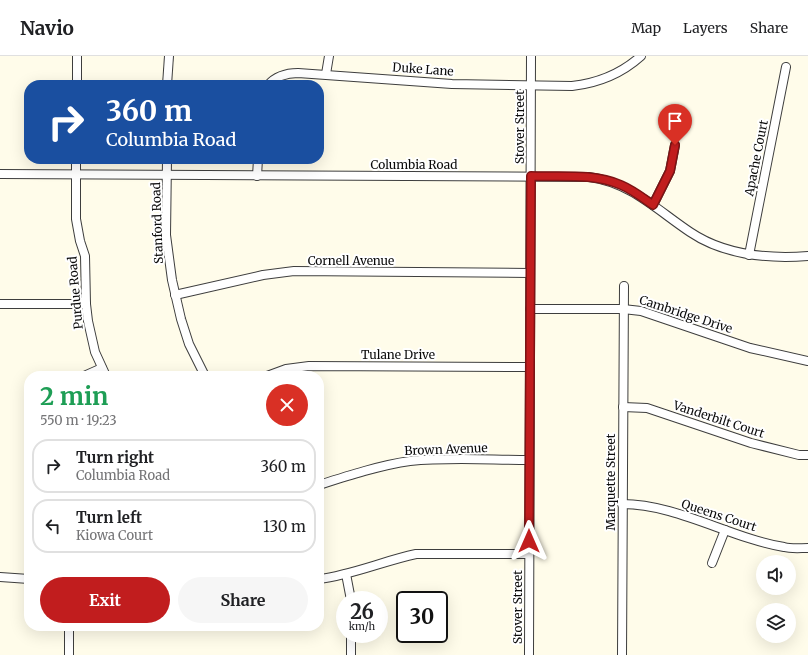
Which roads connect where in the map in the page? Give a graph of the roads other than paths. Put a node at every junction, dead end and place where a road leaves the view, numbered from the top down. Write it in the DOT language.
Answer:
graph roads {
  1 [pos="77,56"];
  2 [pos="168,56"];
  3 [pos="329,56"];
  4 [pos="531,56"];
  5 [pos="641,56"];
  6 [pos="786,67"];
  7 [pos="326,74"];
  8 [pos="76,80"];
  9 [pos="168,80"];
  10 [pos="274,80"];
  11 [pos="531,85"];
  12 [pos="675,145"];
  13 [pos="76,164"];
  14 [pos="167,164"];
  15 [pos="258,164"];
  16 [pos="0,174"];
  17 [pos="76,175"];
  18 [pos="167,175"];
  19 [pos="257,176"];
  20 [pos="531,176"];
  21 [pos="653,205"];
  22 [pos="748,254"];
  23 [pos="808,256"];
  24 [pos="530,273"];
  25 [pos="624,286"];
  26 [pos="175,295"];
  27 [pos="0,304"];
  28 [pos="86,304"];
  29 [pos="530,309"];
  30 [pos="623,309"];
  31 [pos="808,361"];
  32 [pos="530,367"];
  33 [pos="104,371"];
  34 [pos="202,371"];
  35 [pos="281,371"];
  36 [pos="623,407"];
  37 [pos="808,455"];
  38 [pos="530,460"];
  39 [pos="324,484"];
  40 [pos="622,504"];
  41 [pos="725,530"];
  42 [pos="808,548"];
  43 [pos="529,554"];
  44 [pos="712,563"];
  45 [pos="346,574"];
  46 [pos="0,577"];
  47 [pos="324,577"];
  48 [pos="24,579"];
  49 [pos="349,591"];
  50 [pos="69,631"];
  51 [pos="351,643"];
  52 [pos="69,655"];
  53 [pos="351,655"];
  54 [pos="529,655"];
  55 [pos="622,655"];
  1 -- 8 [label="street"];
  2 -- 9 [label="street"];
  3 -- 7 [label="street"];
  4 -- 11 [label="street, Stover Street"];
  5 -- 11 [label="street, Duke Lane"];
  6 -- 22 [label="street, Apache Court"];
  7 -- 10 [label="street, Duke Lane"];
  7 -- 11 [label="street, Duke Lane"];
  11 -- 20 [label="street, Stover Street"];
  12 -- 21 [label="street"];
  13 -- 17 [label="street, Purdue Road"];
  14 -- 18 [label="street, Stanford Road"];
  15 -- 19 [label="street"];
  16 -- 17 [label="street, Columbia Road"];
  17 -- 18 [label="street, Columbia Road"];
  17 -- 28 [label="street, Purdue Road"];
  18 -- 19 [label="street, Columbia Road"];
  18 -- 26 [label="street, Stanford Road"];
  19 -- 20 [label="street, Columbia Road"];
  20 -- 21 [label="street, Columbia Road"];
  20 -- 24 [label="street, Stover Street"];
  21 -- 22 [label="street, Columbia Road"];
  22 -- 23 [label="street, Columbia Road"];
  24 -- 26 [label="street, Cornell Avenue"];
  24 -- 29 [label="street, Stover Street"];
  25 -- 30 [label="street, Marquette Street"];
  26 -- 34 [label="street, Stanford Road"];
  27 -- 28 [label="street"];
  28 -- 33 [label="street, Purdue Road"];
  29 -- 30 [label="street, Cambridge Drive"];
  29 -- 32 [label="street, Stover Street"];
  30 -- 31 [label="street, Cambridge Drive"];
  30 -- 36 [label="street, Marquette Street"];
  32 -- 35 [label="street, Tulane Drive"];
  32 -- 38 [label="street, Stover Street"];
  36 -- 37 [label="street, Vanderbilt Court"];
  36 -- 40 [label="street, Marquette Street"];
  38 -- 39 [label="street, Brown Avenue"];
  38 -- 43 [label="street, Stover Street"];
  40 -- 41 [label="street, Queens Court"];
  40 -- 55 [label="street, Marquette Street"];
  41 -- 42 [label="street, Queens Court"];
  41 -- 44 [label="street"];
  43 -- 45 [label="street"];
  43 -- 54 [label="street, Stover Street"];
  45 -- 47 [label="street"];
  45 -- 49 [label="street"];
  46 -- 48 [label="street"];
  50 -- 52 [label="street"];
  51 -- 53 [label="street"];
}
